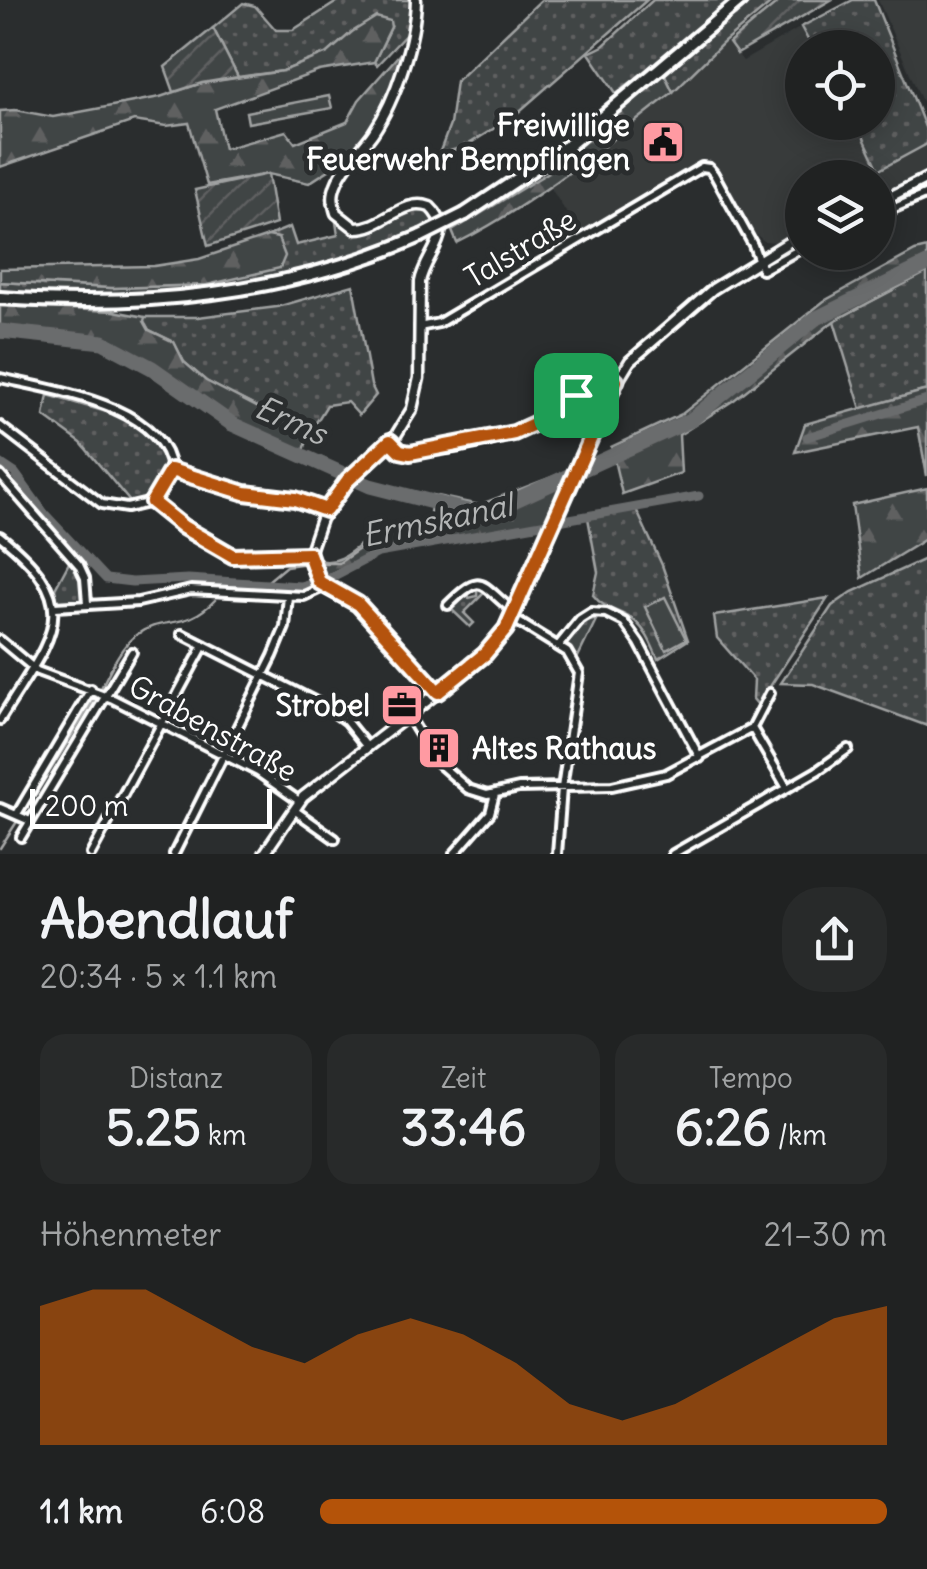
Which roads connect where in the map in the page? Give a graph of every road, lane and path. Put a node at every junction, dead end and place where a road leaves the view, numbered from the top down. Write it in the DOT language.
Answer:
graph roads {
  1 [pos="416,0"];
  2 [pos="741,0"];
  3 [pos="927,178"];
  4 [pos="895,194"];
  5 [pos="927,194"];
  6 [pos="895,208"];
  7 [pos="785,244"];
  8 [pos="785,258"];
  9 [pos="758,260"];
  10 [pos="0,298"];
  11 [pos="418,328"];
  12 [pos="0,378"];
  13 [pos="616,381"];
  14 [pos="0,426"];
  15 [pos="390,441"];
  16 [pos="171,470"];
  17 [pos="0,475"];
  18 [pos="152,502"];
  19 [pos="326,510"];
  20 [pos="0,536"];
  21 [pos="310,556"];
  22 [pos="323,586"];
  23 [pos="288,596"];
  24 [pos="87,603"];
  25 [pos="448,604"];
  26 [pos="55,607"];
  27 [pos="513,615"];
  28 [pos="182,634"];
  29 [pos="0,640"];
  30 [pos="204,645"];
  31 [pos="559,646"];
  32 [pos="132,652"];
  33 [pos="31,667"];
  34 [pos="264,675"];
  35 [pos="92,690"];
  36 [pos="438,692"];
  37 [pos="770,693"];
  38 [pos="105,695"];
  39 [pos="408,715"];
  40 [pos="0,720"];
  41 [pos="162,724"];
  42 [pos="752,728"];
  43 [pos="367,747"];
  44 [pos="839,749"];
  45 [pos="223,754"];
  46 [pos="700,758"];
  47 [pos="562,788"];
  48 [pos="787,788"];
  49 [pos="495,794"];
  50 [pos="296,805"];
  51 [pos="0,808"];
  52 [pos="18,814"];
  53 [pos="30,820"];
  54 [pos="21,837"];
  55 [pos="335,839"];
  56 [pos="91,854"];
  57 [pos="174,854"];
  58 [pos="264,854"];
  59 [pos="454,854"];
  60 [pos="557,854"];
  61 [pos="673,854"];
  1 -- 11 [label="street"];
  2 -- 10 [label="highway, bridge"];
  3 -- 4 [label="street"];
  5 -- 6 [label="street"];
  7 -- 9 [label="street"];
  8 -- 9 [label="street"];
  9 -- 11 [label="street, Talstraße"];
  9 -- 13 [label="street"];
  11 -- 15 [label="street"];
  12 -- 16 [label="street"];
  13 -- 15 [label="street"];
  13 -- 27 [label="street"];
  14 -- 18 [label="street"];
  15 -- 19 [label="street"];
  16 -- 18 [label="street"];
  16 -- 19 [label="street"];
  17 -- 24 [label="street"];
  18 -- 21 [label="street"];
  19 -- 21 [label="street"];
  20 -- 26 [label="street"];
  21 -- 22 [label="street"];
  22 -- 23 [label="street"];
  22 -- 36 [label="street"];
  23 -- 24 [label="street"];
  23 -- 34 [label="street"];
  24 -- 26 [label="street"];
  25 -- 27 [label="street"];
  26 -- 33 [label="street"];
  27 -- 31 [label="street"];
  27 -- 36 [label="street"];
  28 -- 30 [label="street"];
  29 -- 33 [label="street, Grabenstraße"];
  30 -- 34 [label="street"];
  30 -- 41 [label="street"];
  31 -- 46 [label="street"];
  31 -- 47 [label="street"];
  32 -- 38 [label="street"];
  33 -- 35 [label="street, Grabenstraße"];
  33 -- 40 [label="street"];
  34 -- 43 [label="street"];
  34 -- 45 [label="street"];
  35 -- 38 [label="street, Grabenstraße"];
  35 -- 52 [label="street"];
  36 -- 39 [label="street"];
  37 -- 42 [label="street"];
  38 -- 41 [label="street, Grabenstraße"];
  38 -- 53 [label="street"];
  39 -- 43 [label="street"];
  39 -- 49 [label="street"];
  41 -- 45 [label="street, Grabenstraße"];
  41 -- 56 [label="street"];
  42 -- 46 [label="street"];
  42 -- 48 [label="street"];
  43 -- 50 [label="street"];
  44 -- 48 [label="street"];
  45 -- 50 [label="street, Grabenstraße"];
  45 -- 57 [label="street"];
  46 -- 47 [label="street"];
  47 -- 49 [label="street"];
  47 -- 60 [label="street"];
  48 -- 61 [label="street"];
  49 -- 59 [label="street"];
  50 -- 55 [label="street, Grabenstraße"];
  50 -- 58 [label="street"];
  51 -- 52 [label="street"];
  52 -- 53 [label="street"];
  53 -- 54 [label="street"];
}
